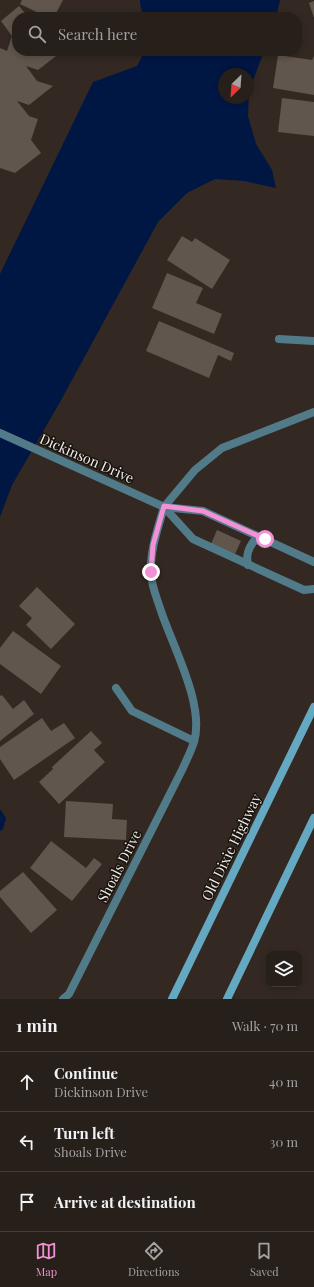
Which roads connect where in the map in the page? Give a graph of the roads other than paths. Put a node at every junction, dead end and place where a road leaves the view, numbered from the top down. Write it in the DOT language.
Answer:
graph roads {
  1 [pos="279,339"];
  2 [pos="314,341"];
  3 [pos="314,412"];
  4 [pos="0,433"];
  5 [pos="164,506"];
  6 [pos="265,539"];
  7 [pos="314,562"];
  8 [pos="248,565"];
  9 [pos="314,589"];
  10 [pos="116,688"];
  11 [pos="314,707"];
  12 [pos="194,741"];
  13 [pos="314,818"];
  14 [pos="63,999"];
  15 [pos="172,999"];
  16 [pos="227,999"];
  1 -- 2 [label="street"];
  3 -- 5 [label="street"];
  4 -- 5 [label="street, Dickinson Drive"];
  5 -- 6 [label="street, Dickinson Drive"];
  5 -- 8 [label="street, Dickinson Drive"];
  5 -- 12 [label="street, Shoals Drive"];
  6 -- 7 [label="street, Dickinson Drive"];
  6 -- 8 [label="street"];
  8 -- 9 [label="street, Dickinson Drive"];
  10 -- 12 [label="street"];
  11 -- 15 [label="main road, Old Dixie Highway"];
  12 -- 14 [label="street, Shoals Drive"];
  13 -- 16 [label="main road"];
}
